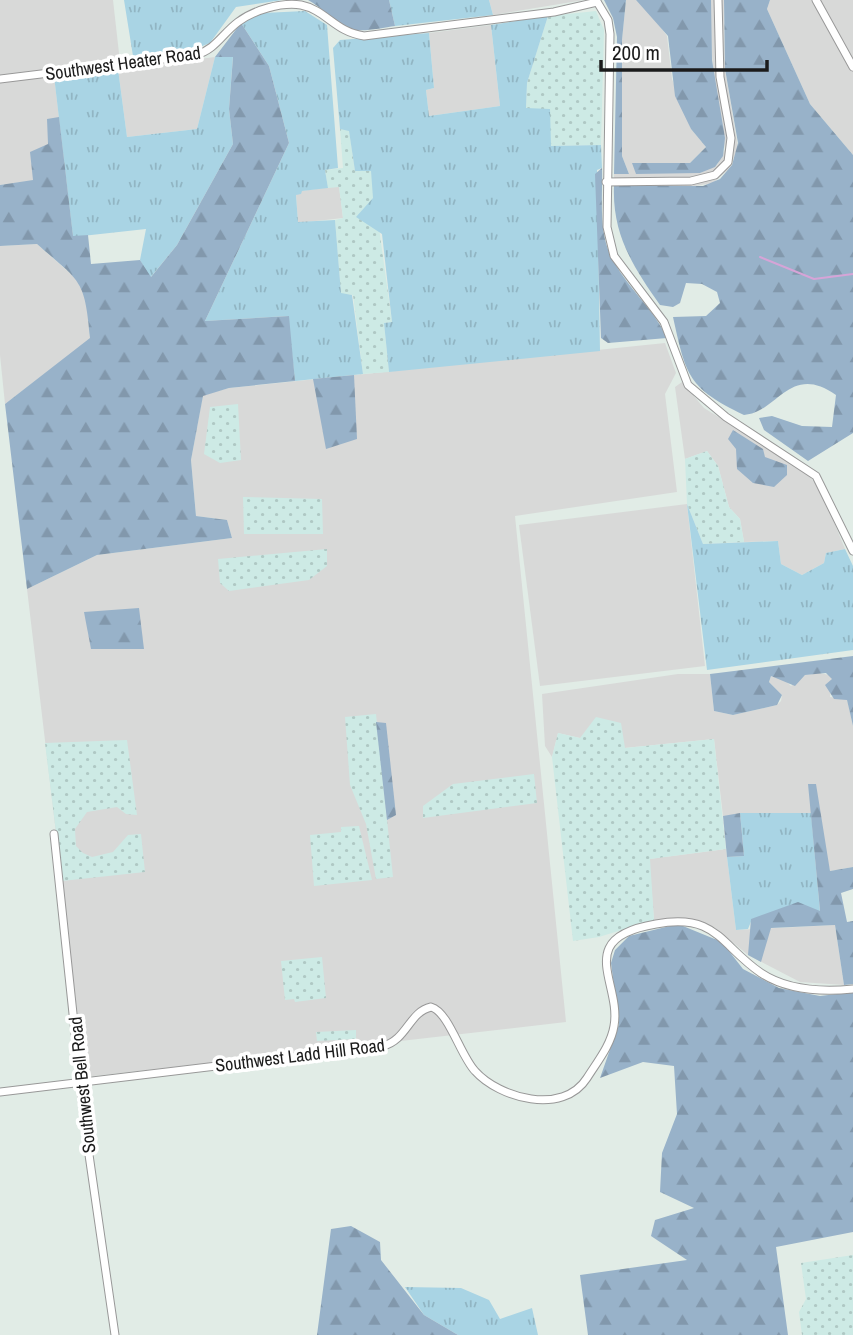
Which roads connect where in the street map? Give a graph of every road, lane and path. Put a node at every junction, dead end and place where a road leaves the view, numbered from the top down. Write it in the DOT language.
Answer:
graph roads {
  1 [pos="718,0"];
  2 [pos="816,0"];
  3 [pos="597,1"];
  4 [pos="853,67"];
  5 [pos="0,79"];
  6 [pos="606,181"];
  7 [pos="853,551"];
  8 [pos="54,834"];
  9 [pos="853,989"];
  10 [pos="80,1082"];
  11 [pos="0,1092"];
  12 [pos="115,1335"];
  1 -- 6 [label="street"];
  2 -- 4 [label="street"];
  3 -- 5 [label="street, Southwest Heater Road"];
  3 -- 6 [label="street"];
  6 -- 7 [label="street"];
  8 -- 10 [label="street, Southwest Bell Road"];
  9 -- 10 [label="street, Southwest Ladd Hill Road"];
  10 -- 11 [label="street, Southwest Ladd Hill Road"];
  10 -- 12 [label="street, Southwest Bell Road"];
}
